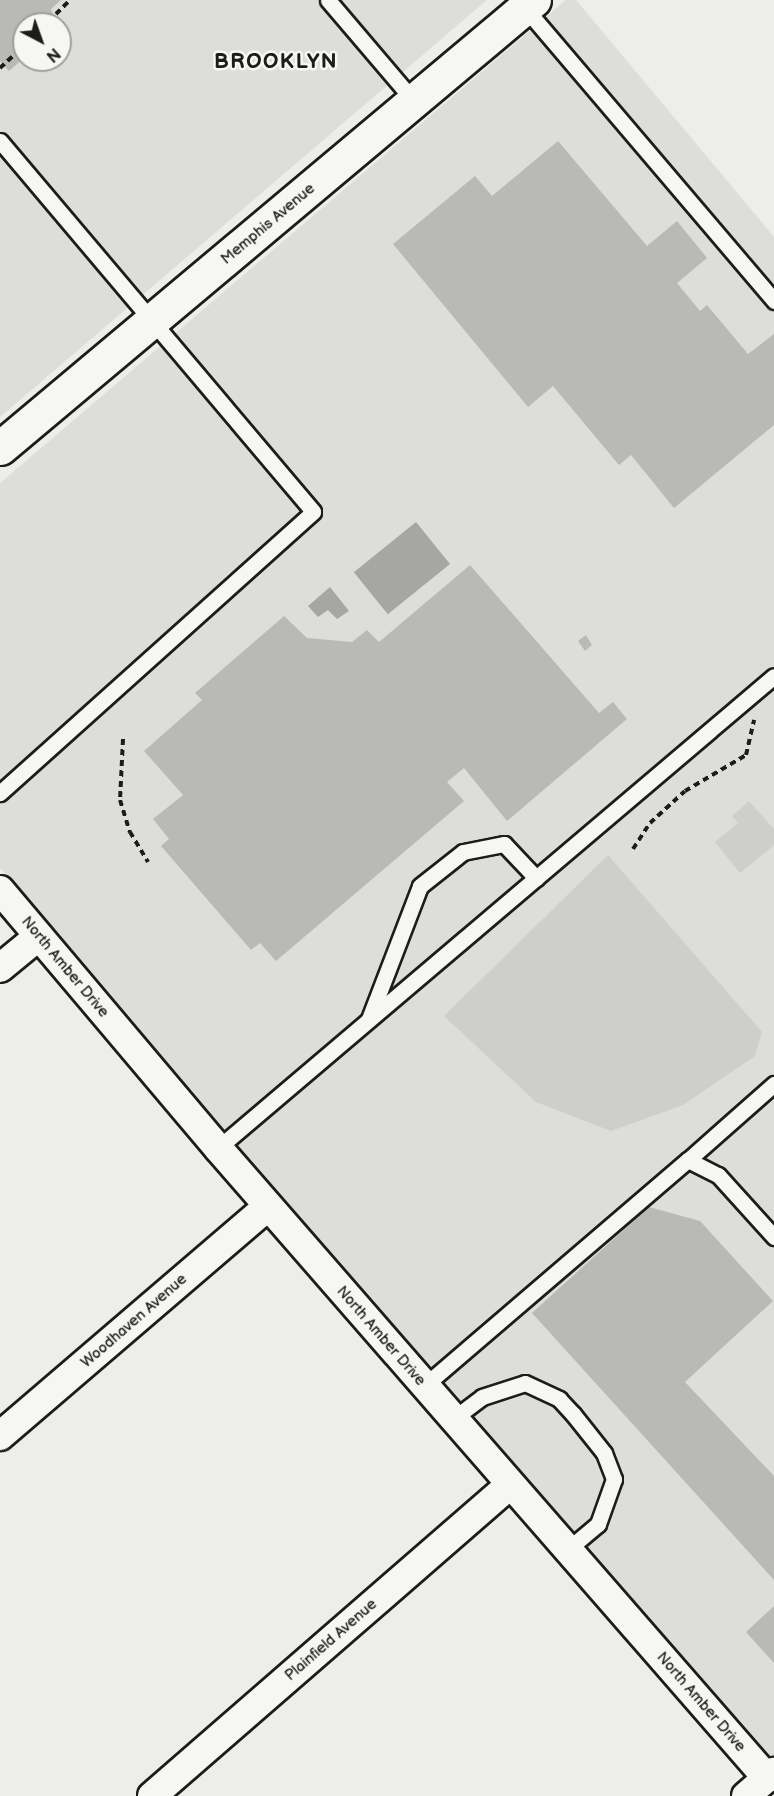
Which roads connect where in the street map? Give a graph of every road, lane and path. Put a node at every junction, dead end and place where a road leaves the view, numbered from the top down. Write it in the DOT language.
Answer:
graph roads {
  1 [pos="70,0"];
  2 [pos="328,0"];
  3 [pos="529,4"];
  4 [pos="58,12"];
  5 [pos="12,57"];
  6 [pos="0,68"];
  7 [pos="414,101"];
  8 [pos="0,141"];
  9 [pos="774,301"];
  10 [pos="153,321"];
  11 [pos="0,448"];
  12 [pos="774,676"];
  13 [pos="754,719"];
  14 [pos="123,740"];
  15 [pos="0,793"];
  16 [pos="633,849"];
  17 [pos="148,862"];
  18 [pos="536,878"];
  19 [pos="0,890"];
  20 [pos="39,936"];
  21 [pos="0,968"];
  22 [pos="368,1022"];
  23 [pos="774,1084"];
  24 [pos="218,1148"];
  25 [pos="688,1160"];
  26 [pos="268,1206"];
  27 [pos="774,1237"];
  28 [pos="424,1386"];
  29 [pos="453,1419"];
  30 [pos="0,1436"];
  31 [pos="510,1485"];
  32 [pos="567,1550"];
  33 [pos="762,1782"];
  34 [pos="152,1796"];
  1 -- 4 [label="path"];
  2 -- 7 [label="lane"];
  3 -- 7 [label="main road, Memphis Avenue"];
  3 -- 9 [label="lane"];
  5 -- 6 [label="path"];
  7 -- 10 [label="main road, Memphis Avenue"];
  8 -- 10 [label="lane"];
  10 -- 11 [label="main road, Memphis Avenue"];
  10 -- 15 [label="lane"];
  12 -- 18 [label="lane"];
  13 -- 16 [label="path"];
  14 -- 17 [label="path"];
  18 -- 22 [label="lane"];
  18 -- 22 [label="lane"];
  19 -- 20 [label="street, North Amber Drive"];
  20 -- 21 [label="street"];
  20 -- 24 [label="street, North Amber Drive"];
  22 -- 24 [label="lane"];
  23 -- 25 [label="lane"];
  24 -- 26 [label="street, North Amber Drive"];
  25 -- 27 [label="lane"];
  25 -- 28 [label="lane"];
  26 -- 28 [label="street, North Amber Drive"];
  26 -- 30 [label="street, Woodhaven Avenue"];
  28 -- 29 [label="street, North Amber Drive"];
  29 -- 31 [label="street, North Amber Drive"];
  29 -- 32 [label="lane"];
  31 -- 32 [label="street, North Amber Drive"];
  31 -- 34 [label="street, Plainfield Avenue"];
  32 -- 33 [label="street, North Amber Drive"];
}
